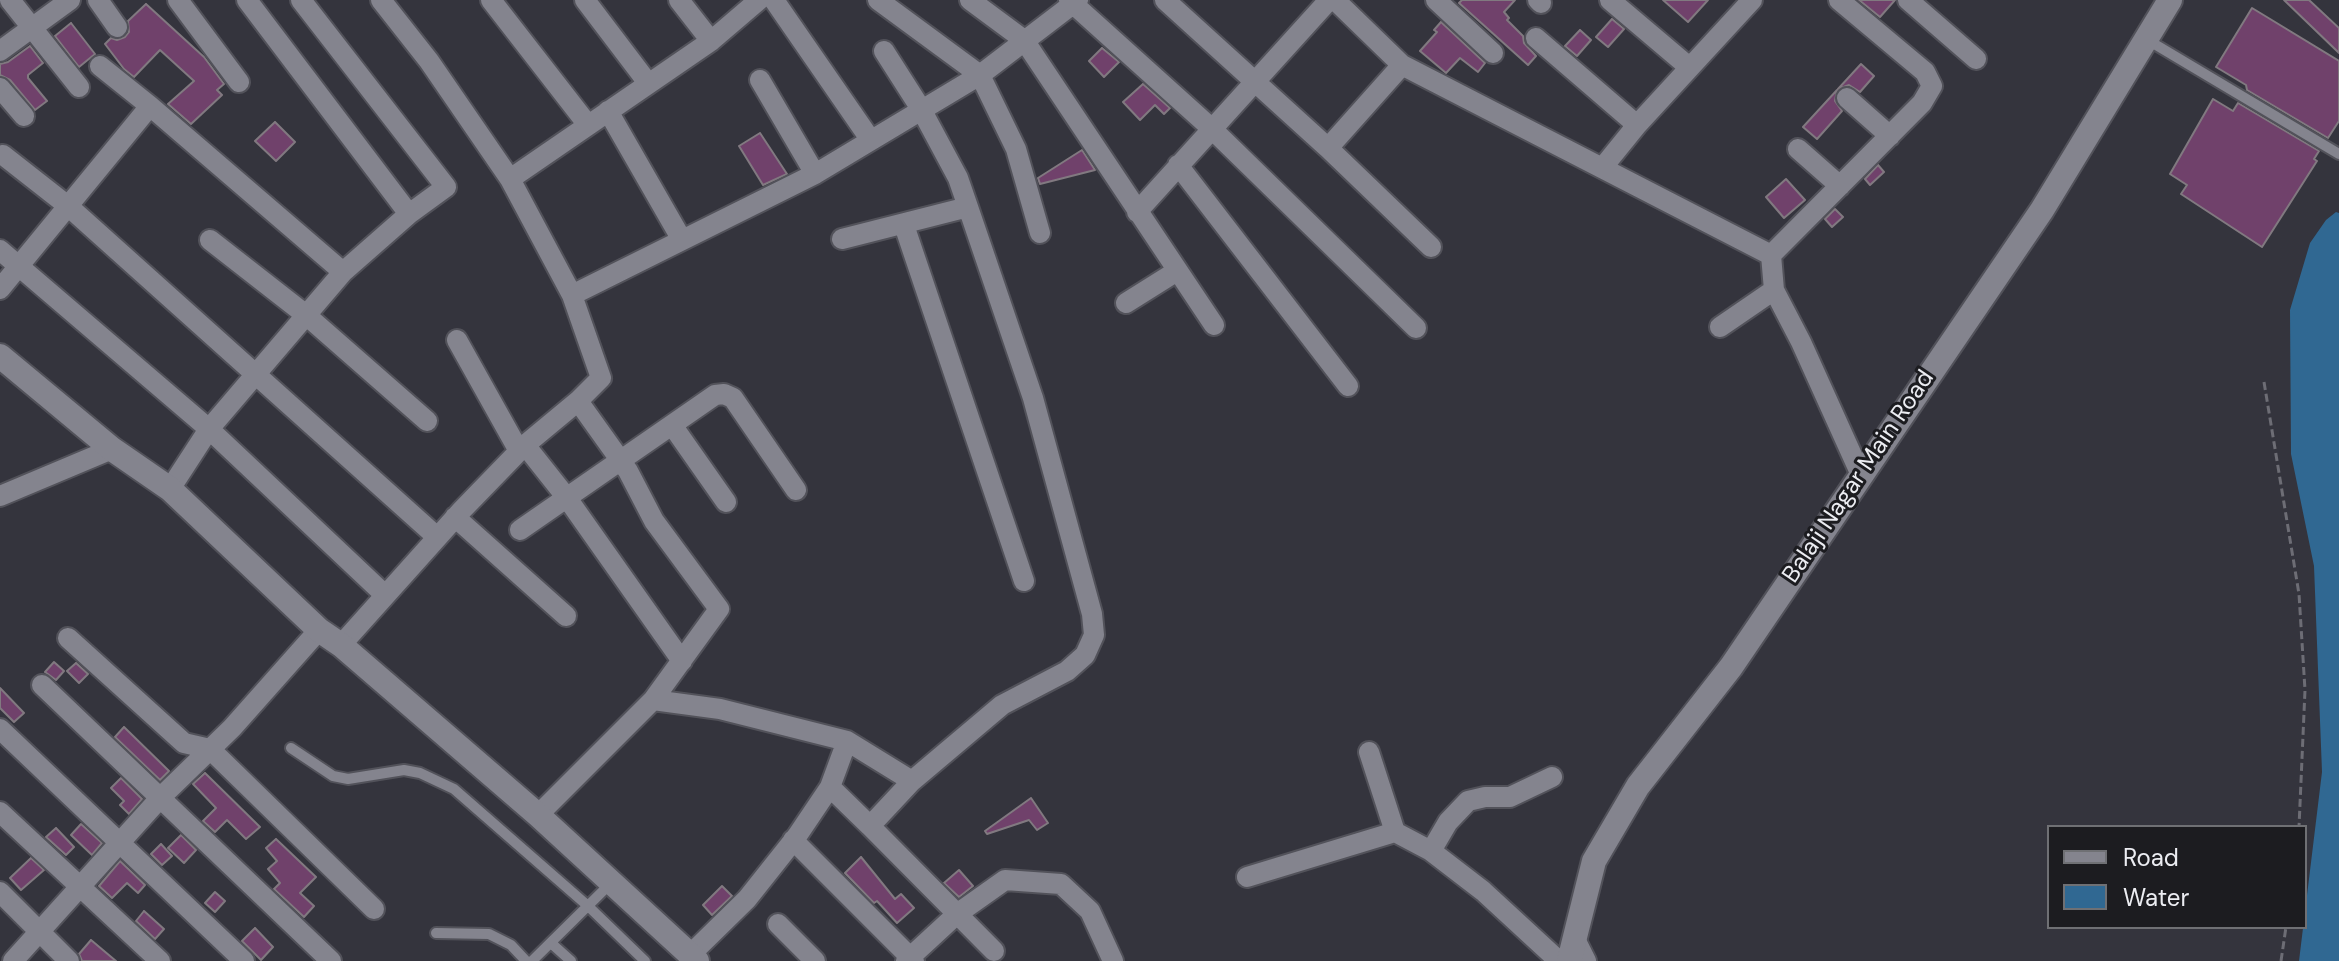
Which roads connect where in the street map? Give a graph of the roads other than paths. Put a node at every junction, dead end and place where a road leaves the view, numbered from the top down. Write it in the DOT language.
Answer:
graph roads {
  1 [pos="10,0"];
  2 [pos="70,0"];
  3 [pos="98,0"];
  4 [pos="178,0"];
  5 [pos="247,0"];
  6 [pos="301,0"];
  7 [pos="381,0"];
  8 [pos="491,0"];
  9 [pos="585,0"];
  10 [pos="679,0"];
  11 [pos="759,0"];
  12 [pos="774,0"];
  13 [pos="878,0"];
  14 [pos="970,0"];
  15 [pos="1165,0"];
  16 [pos="1332,0"];
  17 [pos="1436,0"];
  18 [pos="1610,0"];
  19 [pos="1839,0"];
  20 [pos="1908,0"];
  21 [pos="2170,0"];
  22 [pos="1074,2"];
  23 [pos="1742,4"];
  24 [pos="117,27"];
  25 [pos="31,28"];
  26 [pos="1536,38"];
  27 [pos="2146,39"];
  28 [pos="1024,40"];
  29 [pos="711,41"];
  30 [pos="0,51"];
  31 [pos="884,51"];
  32 [pos="1493,53"];
  33 [pos="1976,59"];
  34 [pos="1402,65"];
  35 [pos="100,66"];
  36 [pos="1689,67"];
  37 [pos="980,75"];
  38 [pos="760,80"];
  39 [pos="239,82"];
  40 [pos="648,83"];
  41 [pos="1255,84"];
  42 [pos="79,87"];
  43 [pos="0,88"];
  44 [pos="1847,98"];
  45 [pos="150,106"];
  46 [pos="921,109"];
  47 [pos="608,111"];
  48 [pos="24,116"];
  49 [pos="588,125"];
  50 [pos="1637,125"];
  51 [pos="1211,128"];
  52 [pos="1890,136"];
  53 [pos="870,139"];
  54 [pos="1328,148"];
  55 [pos="1798,149"];
  56 [pos="2339,154"];
  57 [pos="3,155"];
  58 [pos="1178,165"];
  59 [pos="1603,167"];
  60 [pos="815,174"];
  61 [pos="510,179"];
  62 [pos="1840,186"];
  63 [pos="68,206"];
  64 [pos="968,207"];
  65 [pos="1137,212"];
  66 [pos="409,214"];
  67 [pos="904,225"];
  68 [pos="1040,233"];
  69 [pos="842,239"];
  70 [pos="210,240"];
  71 [pos="682,240"];
  72 [pos="1431,247"];
  73 [pos="0,250"];
  74 [pos="1771,255"];
  75 [pos="19,266"];
  76 [pos="1177,271"];
  77 [pos="343,272"];
  78 [pos="0,289"];
  79 [pos="1774,290"];
  80 [pos="572,295"];
  81 [pos="1126,303"];
  82 [pos="306,315"];
  83 [pos="1214,325"];
  84 [pos="1720,327"];
  85 [pos="1416,328"];
  86 [pos="457,340"];
  87 [pos="0,356"];
  88 [pos="254,374"];
  89 [pos="1348,386"];
  90 [pos="578,401"];
  91 [pos="427,421"];
  92 [pos="672,425"];
  93 [pos="209,429"];
  94 [pos="522,448"];
  95 [pos="112,449"];
  96 [pos="621,460"];
  97 [pos="1861,475"];
  98 [pos="170,489"];
  99 [pos="796,490"];
  100 [pos="0,496"];
  101 [pos="567,498"];
  102 [pos="726,502"];
  103 [pos="455,517"];
  104 [pos="520,530"];
  105 [pos="437,537"];
  106 [pos="1024,581"];
  107 [pos="385,595"];
  108 [pos="566,616"];
  109 [pos="319,630"];
  110 [pos="68,638"];
  111 [pos="341,645"];
  112 [pos="682,661"];
  113 [pos="42,685"];
  114 [pos="653,700"];
  115 [pos="0,729"];
  116 [pos="847,741"];
  117 [pos="291,748"];
  118 [pos="210,749"];
  119 [pos="1369,752"];
  120 [pos="1552,777"];
  121 [pos="912,781"];
  122 [pos="830,787"];
  123 [pos="161,797"];
  124 [pos="0,812"];
  125 [pos="538,815"];
  126 [pos="870,826"];
  127 [pos="1395,832"];
  128 [pos="793,840"];
  129 [pos="121,844"];
  130 [pos="1431,851"];
  131 [pos="1247,877"];
  132 [pos="611,883"];
  133 [pos="80,888"];
  134 [pos="0,892"];
  135 [pos="588,906"];
  136 [pos="374,909"];
  137 [pos="957,914"];
  138 [pos="778,924"];
  139 [pos="40,932"];
  140 [pos="436,933"];
  141 [pos="551,943"];
  142 [pos="994,951"];
  143 [pos="1577,954"];
  144 [pos="694,958"];
  145 [pos="910,960"];
  146 [pos="13,961"];
  147 [pos="69,961"];
  148 [pos="160,961"];
  149 [pos="244,961"];
  150 [pos="331,961"];
  151 [pos="529,961"];
  152 [pos="571,961"];
  153 [pos="645,961"];
  154 [pos="815,961"];
  155 [pos="1113,961"];
  156 [pos="1559,961"];
  1 -- 25 [label="street"];
  2 -- 25 [label="street"];
  3 -- 24 [label="street"];
  4 -- 39 [label="street"];
  5 -- 66 [label="street"];
  6 -- 66 [label="street"];
  7 -- 61 [label="street"];
  8 -- 49 [label="street"];
  9 -- 40 [label="street"];
  10 -- 29 [label="street"];
  11 -- 29 [label="street"];
  12 -- 53 [label="street"];
  13 -- 37 [label="street"];
  14 -- 28 [label="street"];
  15 -- 41 [label="street"];
  16 -- 34 [label="street"];
  16 -- 41 [label="street"];
  17 -- 32 [label="street"];
  18 -- 36 [label="street"];
  19 -- 52 [label="street"];
  20 -- 33 [label="street"];
  21 -- 27 [label="street, Balaji Nagar Main Road"];
  22 -- 28 [label="street"];
  22 -- 51 [label="street"];
  23 -- 36 [label="street"];
  25 -- 30 [label="street"];
  25 -- 42 [label="street"];
  26 -- 50 [label="street"];
  27 -- 56 [label="lane"];
  27 -- 97 [label="street, Balaji Nagar Main Road"];
  28 -- 37 [label="street"];
  28 -- 65 [label="street"];
  29 -- 40 [label="street"];
  31 -- 46 [label="street"];
  34 -- 54 [label="street"];
  34 -- 59 [label="street"];
  35 -- 45 [label="street"];
  36 -- 50 [label="street"];
  37 -- 46 [label="street"];
  37 -- 68 [label="street"];
  38 -- 60 [label="street"];
  40 -- 47 [label="street"];
  41 -- 51 [label="street"];
  41 -- 54 [label="street"];
  43 -- 48 [label="street"];
  44 -- 52 [label="street"];
  45 -- 63 [label="street"];
  45 -- 77 [label="street"];
  46 -- 53 [label="street"];
  46 -- 64 [label="street"];
  47 -- 49 [label="street"];
  47 -- 71 [label="street"];
  49 -- 61 [label="street"];
  50 -- 59 [label="street"];
  51 -- 58 [label="street"];
  51 -- 85 [label="street"];
  52 -- 62 [label="street"];
  53 -- 60 [label="street"];
  54 -- 72 [label="street"];
  55 -- 62 [label="street"];
  57 -- 63 [label="street"];
  58 -- 65 [label="street"];
  58 -- 89 [label="street"];
  59 -- 74 [label="street"];
  60 -- 71 [label="street"];
  61 -- 80 [label="street"];
  62 -- 74 [label="street"];
  63 -- 75 [label="street"];
  63 -- 88 [label="street"];
  64 -- 67 [label="street"];
  64 -- 121 [label="street"];
  65 -- 76 [label="street"];
  66 -- 77 [label="street"];
  67 -- 69 [label="street"];
  67 -- 106 [label="street"];
  70 -- 82 [label="street"];
  71 -- 80 [label="street"];
  73 -- 75 [label="street"];
  74 -- 79 [label="street"];
  75 -- 78 [label="street"];
  75 -- 93 [label="street"];
  76 -- 81 [label="street"];
  76 -- 83 [label="street"];
  77 -- 82 [label="street"];
  79 -- 84 [label="street"];
  79 -- 97 [label="street"];
  80 -- 90 [label="street"];
  82 -- 88 [label="street"];
  82 -- 91 [label="street"];
  86 -- 94 [label="street"];
  87 -- 95 [label="street"];
  88 -- 93 [label="street"];
  88 -- 105 [label="street"];
  90 -- 94 [label="street"];
  90 -- 96 [label="street"];
  92 -- 96 [label="street"];
  92 -- 99 [label="street"];
  92 -- 102 [label="street"];
  93 -- 98 [label="street"];
  93 -- 107 [label="street"];
  94 -- 101 [label="street"];
  94 -- 103 [label="street"];
  95 -- 98 [label="street"];
  95 -- 100 [label="street"];
  96 -- 101 [label="street"];
  96 -- 112 [label="street"];
  97 -- 143 [label="street, Balaji Nagar Main Road"];
  98 -- 109 [label="street"];
  101 -- 104 [label="street"];
  101 -- 112 [label="street"];
  103 -- 105 [label="street"];
  103 -- 108 [label="street"];
  105 -- 107 [label="street"];
  107 -- 111 [label="street"];
  109 -- 111 [label="street"];
  109 -- 118 [label="street"];
  110 -- 118 [label="street"];
  111 -- 125 [label="street"];
  112 -- 114 [label="street"];
  113 -- 123 [label="street"];
  114 -- 116 [label="street"];
  114 -- 125 [label="street"];
  115 -- 129 [label="street"];
  116 -- 121 [label="street"];
  116 -- 122 [label="street"];
  117 -- 135 [label="lane"];
  118 -- 123 [label="street"];
  118 -- 136 [label="street"];
  119 -- 127 [label="street"];
  120 -- 130 [label="street"];
  121 -- 126 [label="street"];
  122 -- 126 [label="street"];
  122 -- 128 [label="street"];
  123 -- 129 [label="street"];
  123 -- 150 [label="street"];
  124 -- 133 [label="street"];
  125 -- 132 [label="street"];
  126 -- 137 [label="street"];
  127 -- 130 [label="street"];
  127 -- 131 [label="street"];
  128 -- 144 [label="street"];
  128 -- 145 [label="street"];
  129 -- 133 [label="street"];
  129 -- 149 [label="street"];
  130 -- 156 [label="street"];
  132 -- 135 [label="lane"];
  132 -- 144 [label="street"];
  133 -- 139 [label="street"];
  133 -- 148 [label="street"];
  134 -- 139 [label="street"];
  135 -- 141 [label="lane"];
  135 -- 153 [label="lane"];
  137 -- 142 [label="street"];
  137 -- 145 [label="street"];
  137 -- 155 [label="street"];
  138 -- 154 [label="street"];
  139 -- 146 [label="street"];
  139 -- 147 [label="street"];
  140 -- 151 [label="lane"];
  141 -- 151 [label="lane"];
  141 -- 152 [label="lane"];
}
